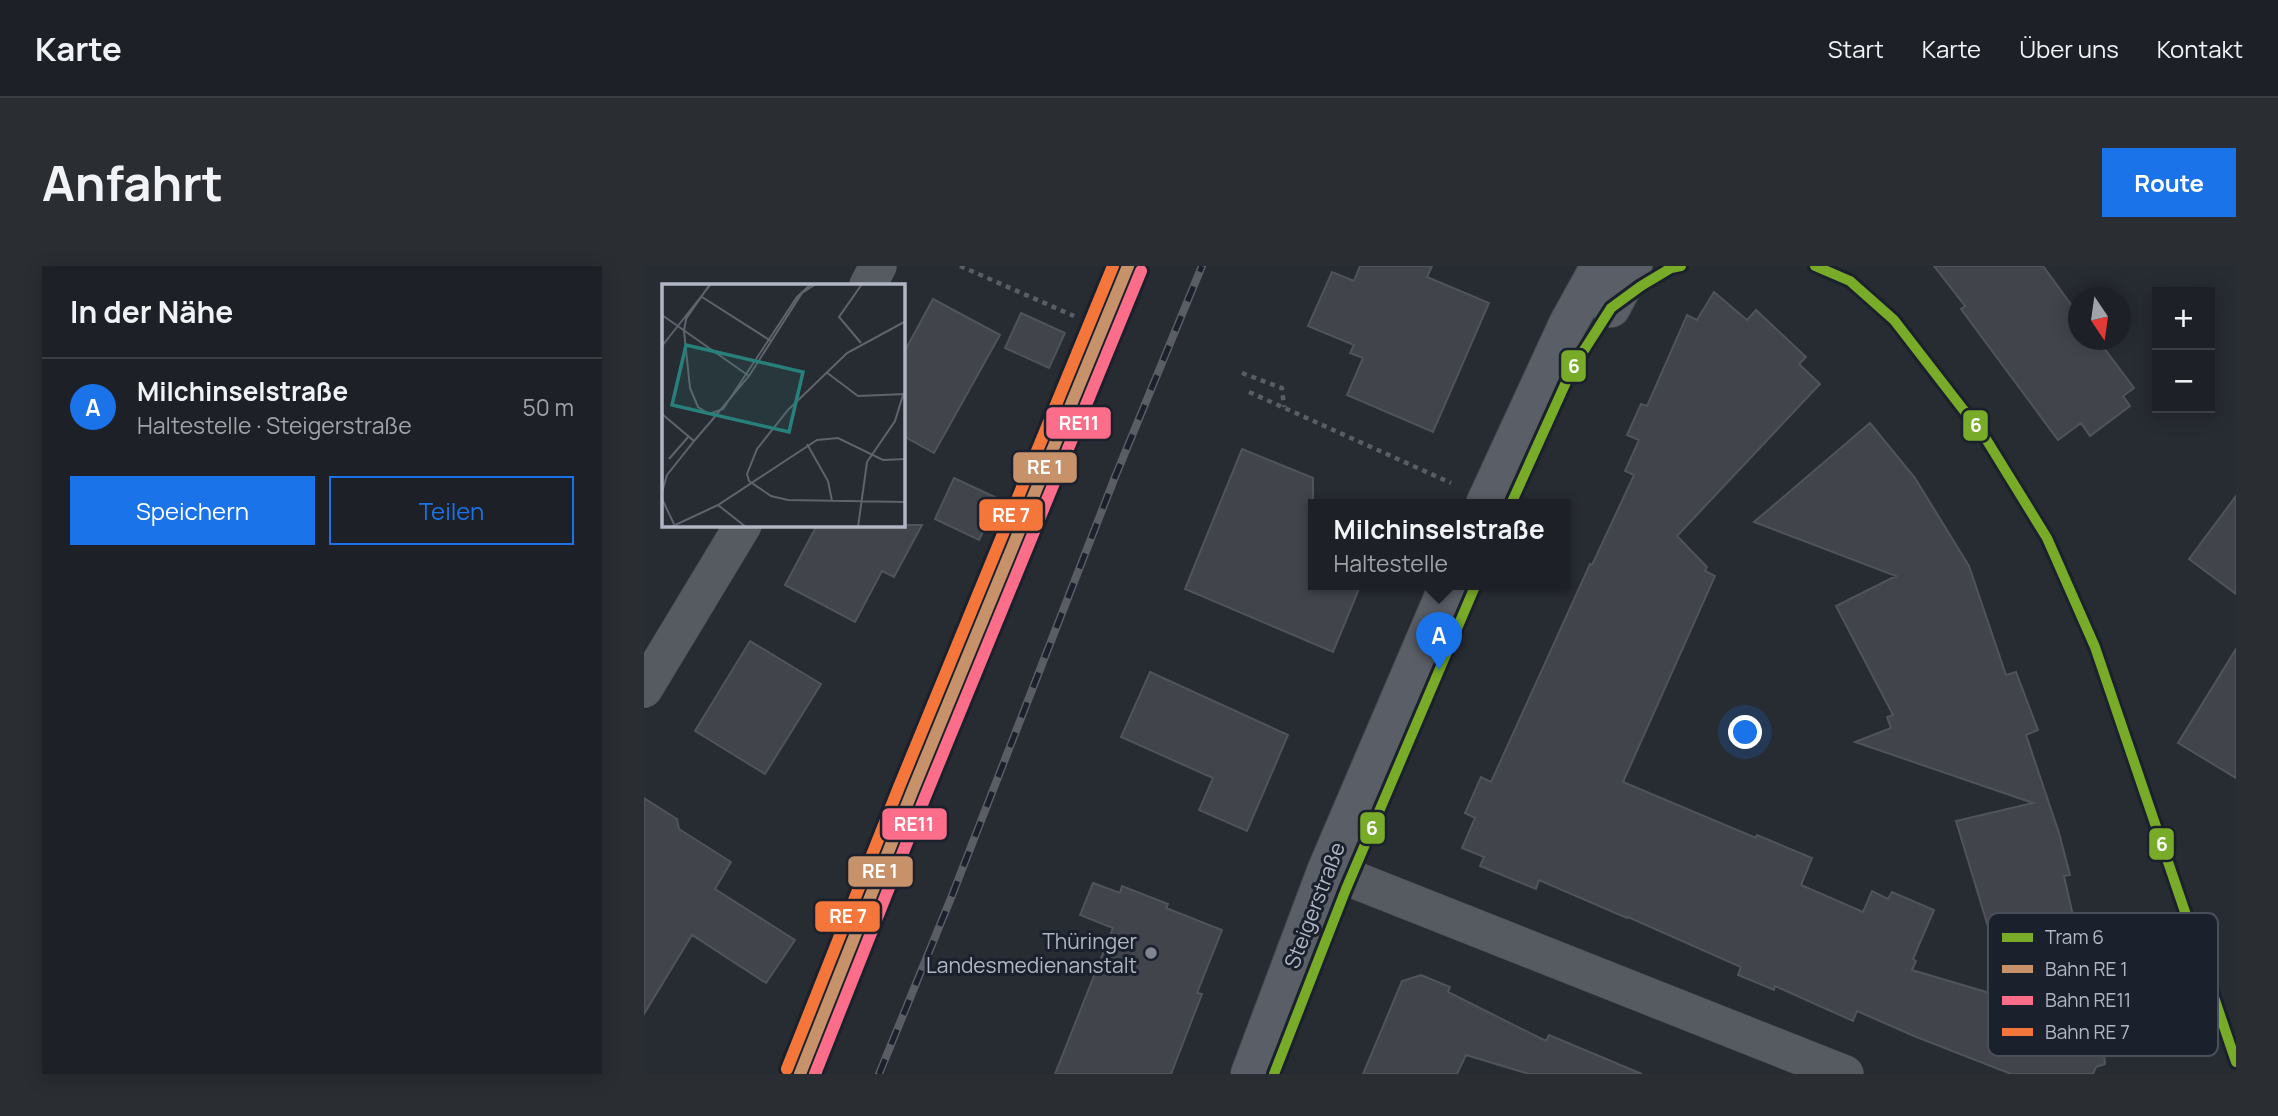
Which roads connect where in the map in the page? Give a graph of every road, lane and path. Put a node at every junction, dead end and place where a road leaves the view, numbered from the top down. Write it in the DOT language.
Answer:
graph roads {
  1 [pos="878,266"];
  2 [pos="960,266"];
  3 [pos="1600,266"];
  4 [pos="1633,266"];
  5 [pos="869,284"];
  6 [pos="1611,308"];
  7 [pos="1074,316"];
  8 [pos="1242,373"];
  9 [pos="1249,392"];
  10 [pos="1284,408"];
  11 [pos="1480,499"];
  12 [pos="1487,499"];
  13 [pos="742,527"];
  14 [pos="1446,590"];
  15 [pos="644,689"];
  16 [pos="1327,869"];
  17 [pos="1251,1074"];
  18 [pos="1846,1074"];
  1 -- 5 [label="street"];
  2 -- 7 [label="path"];
  3 -- 12 [label="main road"];
  4 -- 6 [label="main road"];
  8 -- 10 [label="path"];
  9 -- 10 [label="path"];
  10 -- 11 [label="path"];
  13 -- 15 [label="street"];
  14 -- 16 [label="main road, Steigerstraße"];
  16 -- 17 [label="main road, Steigerstraße"];
  16 -- 18 [label="street"];
}
